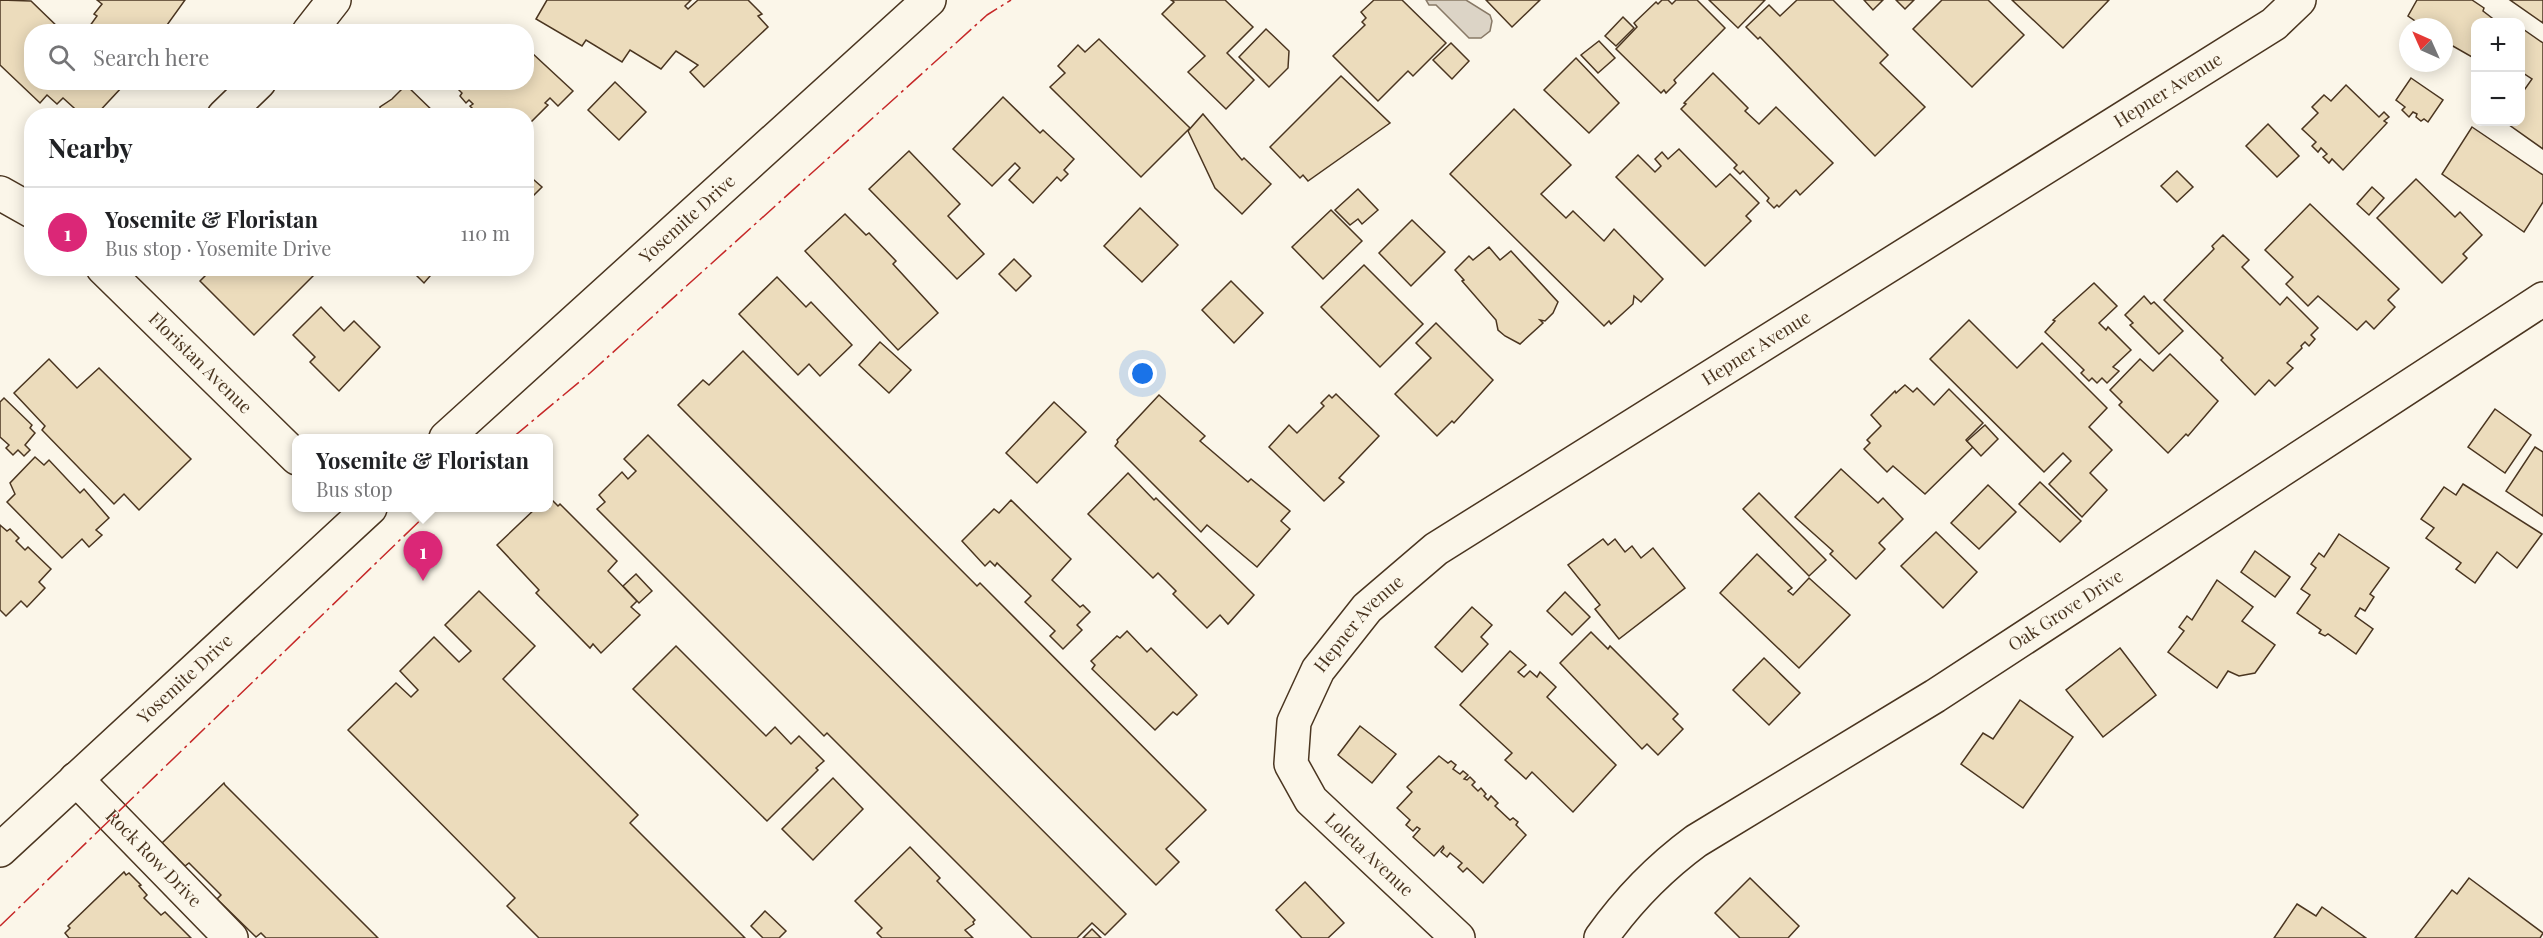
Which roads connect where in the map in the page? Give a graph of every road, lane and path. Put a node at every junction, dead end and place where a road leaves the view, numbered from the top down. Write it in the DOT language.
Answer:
graph roads {
  1 [pos="334,0"];
  2 [pos="929,0"];
  3 [pos="2299,0"];
  4 [pos="315,24"];
  5 [pos="251,90"];
  6 [pos="232,108"];
  7 [pos="0,192"];
  8 [pos="24,206"];
  9 [pos="111,276"];
  10 [pos="2543,299"];
  11 [pos="450,434"];
  12 [pos="292,453"];
  13 [pos="358,512"];
  14 [pos="1291,764"];
  15 [pos="76,779"];
  16 [pos="0,850"];
  17 [pos="231,938"];
  18 [pos="1458,938"];
  19 [pos="1601,938"];
  1 -- 4 [label="street"];
  2 -- 11 [label="street, Yosemite Drive"];
  3 -- 14 [label="street, Hepner Avenue"];
  5 -- 6 [label="street"];
  7 -- 8 [label="street"];
  9 -- 12 [label="street, Floristan Avenue"];
  10 -- 19 [label="street, Oak Grove Drive"];
  13 -- 15 [label="street, Yosemite Drive"];
  14 -- 18 [label="street, Loleta Avenue"];
  15 -- 16 [label="street, Yosemite Drive"];
  15 -- 17 [label="street, Rock Row Drive"];
}
